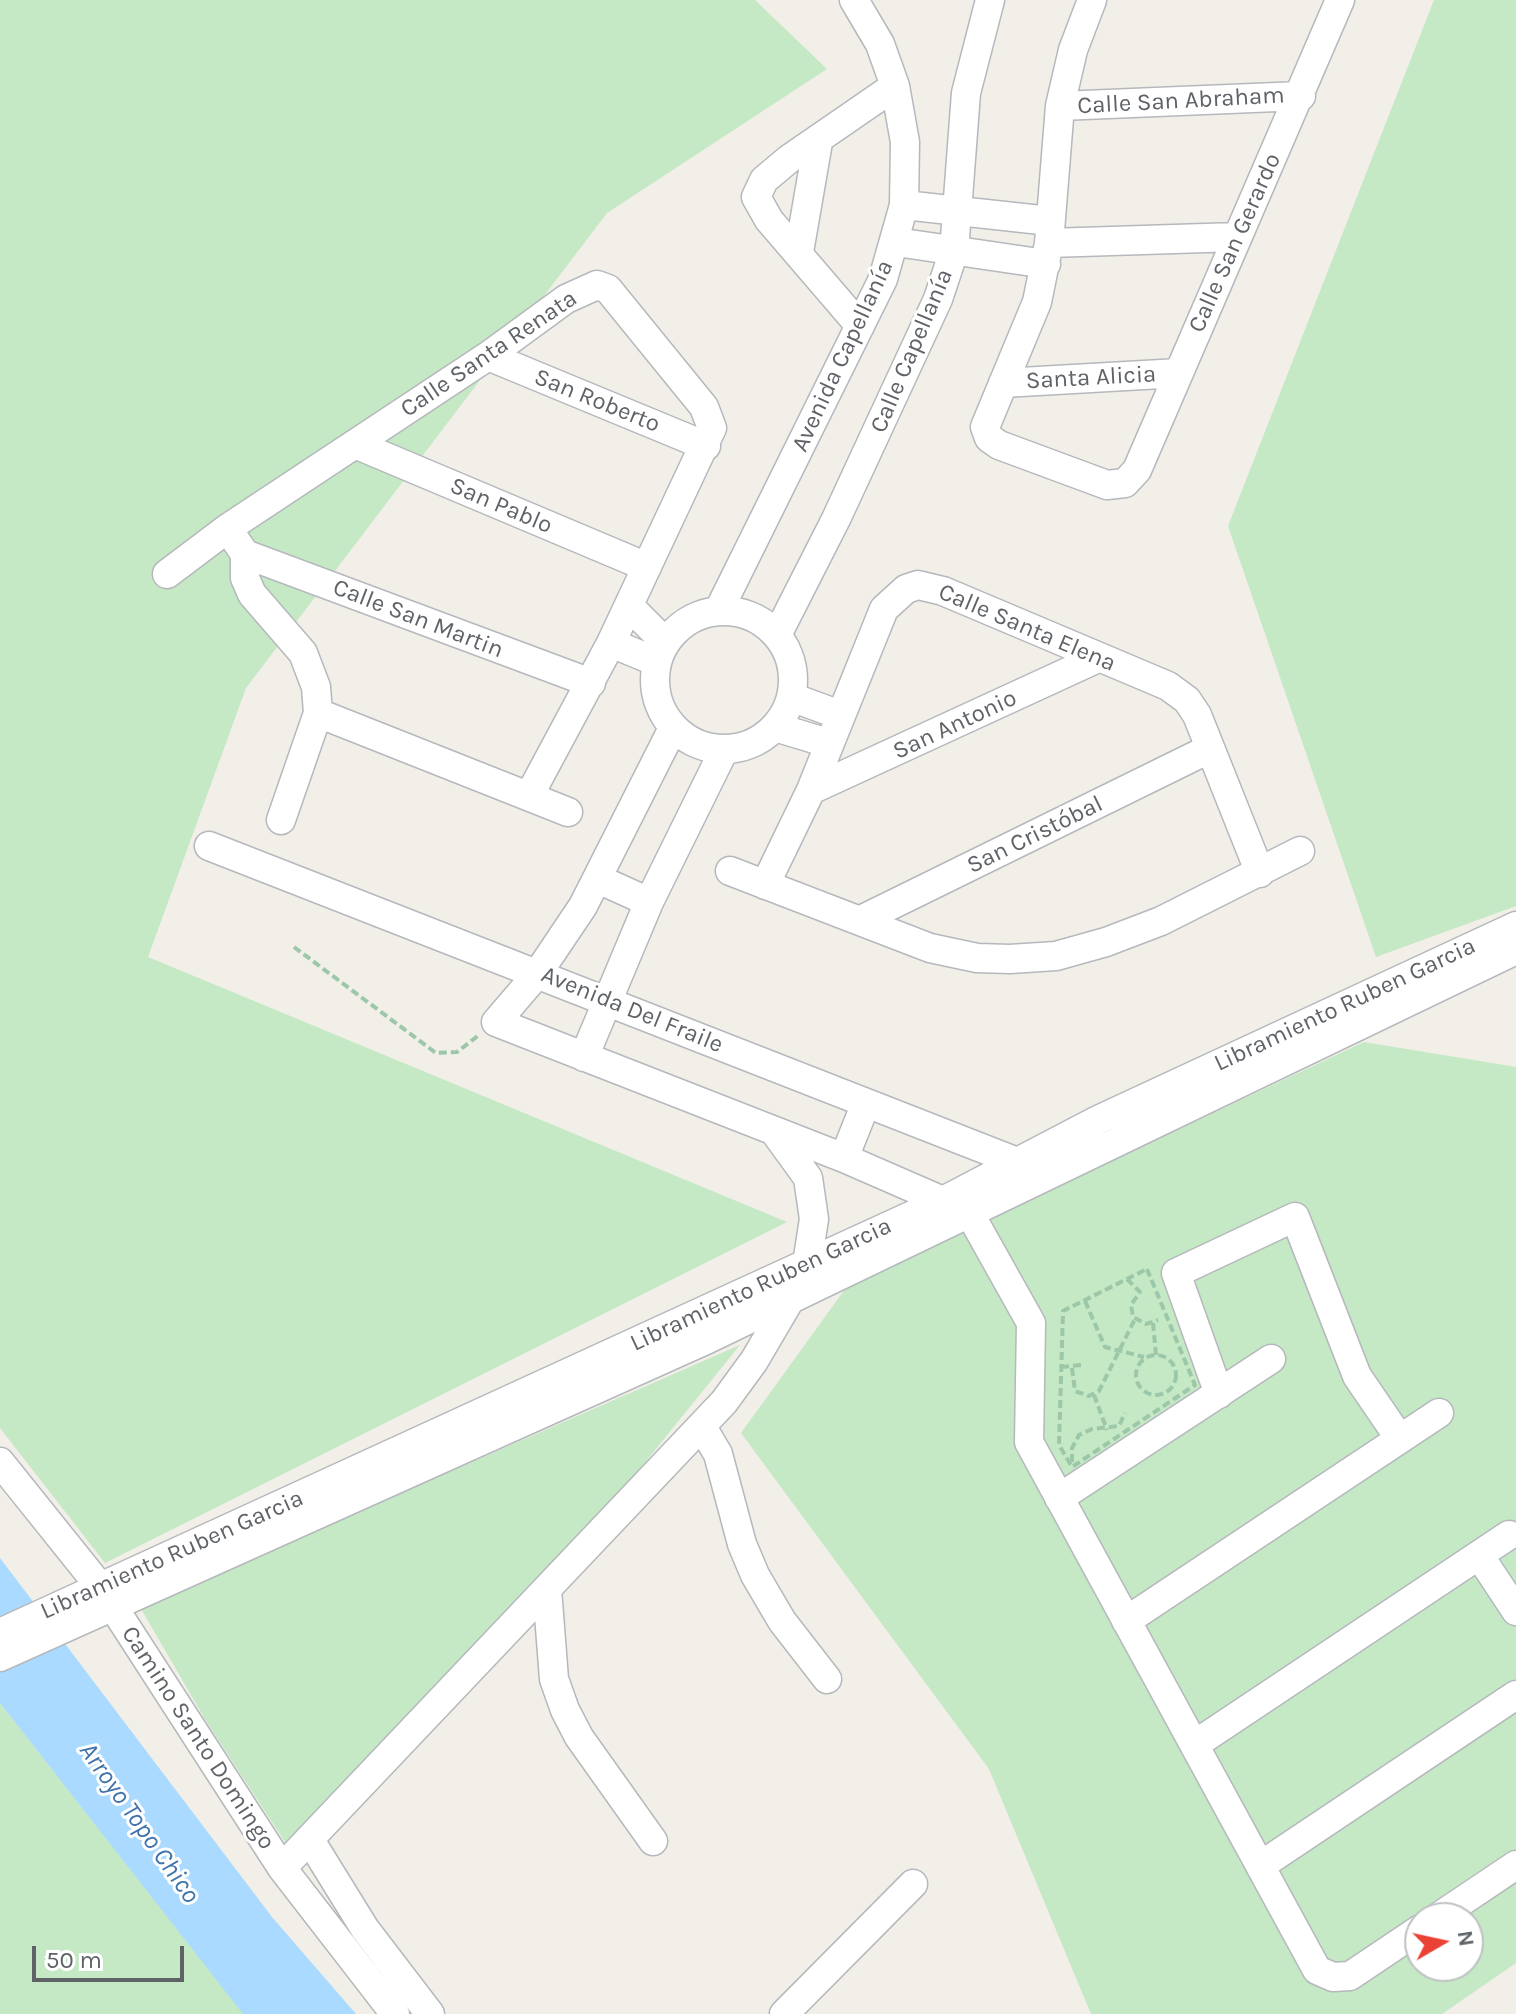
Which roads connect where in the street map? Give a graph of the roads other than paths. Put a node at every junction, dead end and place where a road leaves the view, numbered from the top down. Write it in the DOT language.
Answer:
graph roads {
  1 [pos="854,0"];
  2 [pos="990,0"];
  3 [pos="1092,0"];
  4 [pos="1340,0"];
  5 [pos="895,86"];
  6 [pos="1301,96"];
  7 [pos="1060,106"];
  8 [pos="818,142"];
  9 [pos="904,205"];
  10 [pos="960,209"];
  11 [pos="1237,237"];
  12 [pos="896,242"];
  13 [pos="1048,243"];
  14 [pos="954,251"];
  15 [pos="799,252"];
  16 [pos="860,326"];
  17 [pos="488,356"];
  18 [pos="1179,373"];
  19 [pos="1003,383"];
  20 [pos="355,444"];
  21 [pos="706,446"];
  22 [pos="228,528"];
  23 [pos="245,554"];
  24 [pos="647,567"];
  25 [pos="167,574"];
  26 [pos="629,606"];
  27 [pos="719,610"];
  28 [pos="777,635"];
  29 [pos="611,643"];
  30 [pos="661,652"];
  31 [pos="1098,658"];
  32 [pos="591,683"];
  33 [pos="791,697"];
  34 [pos="318,713"];
  35 [pos="840,715"];
  36 [pos="775,727"];
  37 [pos="673,728"];
  38 [pos="828,743"];
  39 [pos="1209,749"];
  40 [pos="724,750"];
  41 [pos="811,790"];
  42 [pos="529,796"];
  43 [pos="568,812"];
  44 [pos="281,820"];
  45 [pos="209,846"];
  46 [pos="1300,851"];
  47 [pos="730,871"];
  48 [pos="1260,873"];
  49 [pos="598,879"];
  50 [pos="765,885"];
  51 [pos="649,902"];
  52 [pos="861,920"];
  53 [pos="1516,926"];
  54 [pos="1516,950"];
  55 [pos="538,973"];
  56 [pos="610,1001"];
  57 [pos="584,1057"];
  58 [pos="866,1103"];
  59 [pos="774,1131"];
  60 [pos="844,1158"];
  61 [pos="1019,1162"];
  62 [pos="1053,1176"];
  63 [pos="943,1201"];
  64 [pos="970,1214"];
  65 [pos="807,1264"];
  66 [pos="791,1298"];
  67 [pos="1271,1359"];
  68 [pos="1219,1394"];
  69 [pos="1439,1413"];
  70 [pos="702,1427"];
  71 [pos="1400,1439"];
  72 [pos="0,1462"];
  73 [pos="1059,1498"];
  74 [pos="1509,1535"];
  75 [pos="1479,1555"];
  76 [pos="101,1589"];
  77 [pos="547,1589"];
  78 [pos="1516,1611"];
  79 [pos="75,1612"];
  80 [pos="1126,1621"];
  81 [pos="0,1633"];
  82 [pos="0,1657"];
  83 [pos="827,1679"];
  84 [pos="1516,1695"];
  85 [pos="1194,1745"];
  86 [pos="310,1840"];
  87 [pos="653,1841"];
  88 [pos="1516,1865"];
  89 [pos="1260,1866"];
  90 [pos="282,1868"];
  91 [pos="913,1884"];
  92 [pos="1461,1902"];
  93 [pos="1404,1940"];
  94 [pos="395,2014"];
  95 [pos="430,2014"];
  96 [pos="784,2014"];
  1 -- 5 [label="street, Avenida Capellanía"];
  2 -- 10 [label="street, Calle Capellanía"];
  3 -- 7 [label="street"];
  4 -- 6 [label="street, Calle San Gerardo"];
  5 -- 8 [label="street"];
  5 -- 9 [label="street, Avenida Capellanía"];
  6 -- 7 [label="street, Calle San Abraham"];
  6 -- 11 [label="street, Calle San Gerardo"];
  7 -- 13 [label="street"];
  8 -- 15 [label="street"];
  8 -- 15 [label="street"];
  9 -- 10 [label="street"];
  9 -- 12 [label="street, Avenida Capellanía"];
  10 -- 13 [label="street"];
  10 -- 14 [label="street, Calle Capellanía"];
  11 -- 13 [label="street"];
  11 -- 18 [label="street, Calle San Gerardo"];
  12 -- 14 [label="street"];
  12 -- 16 [label="street, Avenida Capellanía"];
  13 -- 14 [label="street"];
  13 -- 19 [label="street"];
  14 -- 28 [label="street, Calle Capellanía"];
  15 -- 16 [label="street"];
  16 -- 27 [label="street, Avenida Capellanía"];
  17 -- 20 [label="street, Calle Santa Renata"];
  17 -- 21 [label="street, San Roberto"];
  17 -- 21 [label="street, Calle Santa Renata"];
  18 -- 19 [label="street, Santa Alicia"];
  18 -- 19 [label="street, Calle San Gerardo"];
  20 -- 22 [label="street, Calle Santa Renata"];
  20 -- 24 [label="street, San Pablo"];
  21 -- 24 [label="street, Calle Santa Renata"];
  22 -- 23 [label="street"];
  22 -- 25 [label="street, Calle Santa Renata"];
  23 -- 32 [label="street, Calle San Martin"];
  23 -- 34 [label="street"];
  24 -- 26 [label="street, Calle Santa Renata"];
  26 -- 29 [label="street, Calle Santa Renata"];
  26 -- 30 [label="street"];
  27 -- 28 [label="street"];
  27 -- 30 [label="street"];
  28 -- 33 [label="street"];
  29 -- 30 [label="street"];
  29 -- 32 [label="street, Calle Santa Renata"];
  30 -- 37 [label="street"];
  31 -- 35 [label="street, Calle Santa Elena"];
  31 -- 39 [label="street, Calle Santa Elena"];
  31 -- 41 [label="street, San Antonio"];
  32 -- 42 [label="street, Calle Santa Renata"];
  33 -- 35 [label="street"];
  33 -- 36 [label="street"];
  34 -- 42 [label="street"];
  34 -- 44 [label="street"];
  35 -- 38 [label="street, Calle Santa Elena"];
  36 -- 38 [label="street"];
  36 -- 40 [label="street"];
  37 -- 40 [label="street"];
  37 -- 49 [label="street"];
  38 -- 41 [label="street, Calle Santa Elena"];
  39 -- 48 [label="street, Calle Santa Elena"];
  39 -- 52 [label="street, San Cristóbal"];
  40 -- 51 [label="street"];
  41 -- 50 [label="street, Calle Santa Elena"];
  42 -- 43 [label="street"];
  45 -- 55 [label="street, Avenida Del Fraile"];
  46 -- 48 [label="street"];
  47 -- 50 [label="street"];
  48 -- 52 [label="street"];
  49 -- 51 [label="street"];
  49 -- 55 [label="street"];
  50 -- 52 [label="street"];
  51 -- 56 [label="street"];
  53 -- 61 [label="street, Libramiento Ruben Garcia"];
  54 -- 62 [label="street, Libramiento Ruben Garcia"];
  55 -- 56 [label="street, Avenida Del Fraile"];
  55 -- 57 [label="street"];
  56 -- 57 [label="street"];
  56 -- 58 [label="street, Avenida Del Fraile"];
  57 -- 59 [label="street"];
  58 -- 60 [label="street"];
  58 -- 61 [label="street, Avenida Del Fraile"];
  59 -- 60 [label="street"];
  59 -- 65 [label="street"];
  60 -- 63 [label="street"];
  61 -- 62 [label="street, Avenida Del Fraile"];
  61 -- 63 [label="street, Libramiento Ruben Garcia"];
  62 -- 64 [label="street, Libramiento Ruben Garcia"];
  63 -- 64 [label="street"];
  63 -- 65 [label="street, Libramiento Ruben Garcia"];
  64 -- 66 [label="street, Libramiento Ruben Garcia"];
  64 -- 73 [label="street"];
  65 -- 76 [label="street, Libramiento Ruben Garcia"];
  66 -- 70 [label="street"];
  66 -- 76 [label="street, Libramiento Ruben Garcia"];
  67 -- 68 [label="street"];
  68 -- 71 [label="street"];
  68 -- 73 [label="street"];
  69 -- 71 [label="street"];
  70 -- 77 [label="street"];
  70 -- 83 [label="street"];
  71 -- 80 [label="street"];
  72 -- 76 [label="street, Camino Santo Domingo"];
  73 -- 80 [label="street"];
  74 -- 75 [label="street"];
  75 -- 78 [label="street"];
  75 -- 85 [label="street"];
  76 -- 79 [label="street, Libramiento Ruben Garcia"];
  76 -- 90 [label="street, Camino Santo Domingo"];
  77 -- 86 [label="street"];
  77 -- 87 [label="street"];
  79 -- 81 [label="street, Libramiento Ruben Garcia"];
  79 -- 82 [label="street, Libramiento Ruben Garcia"];
  80 -- 85 [label="street"];
  84 -- 89 [label="street"];
  85 -- 89 [label="street"];
  86 -- 90 [label="street"];
  86 -- 95 [label="street"];
  88 -- 92 [label="street"];
  89 -- 93 [label="street"];
  90 -- 94 [label="street, Camino Santo Domingo"];
  91 -- 96 [label="street"];
}
